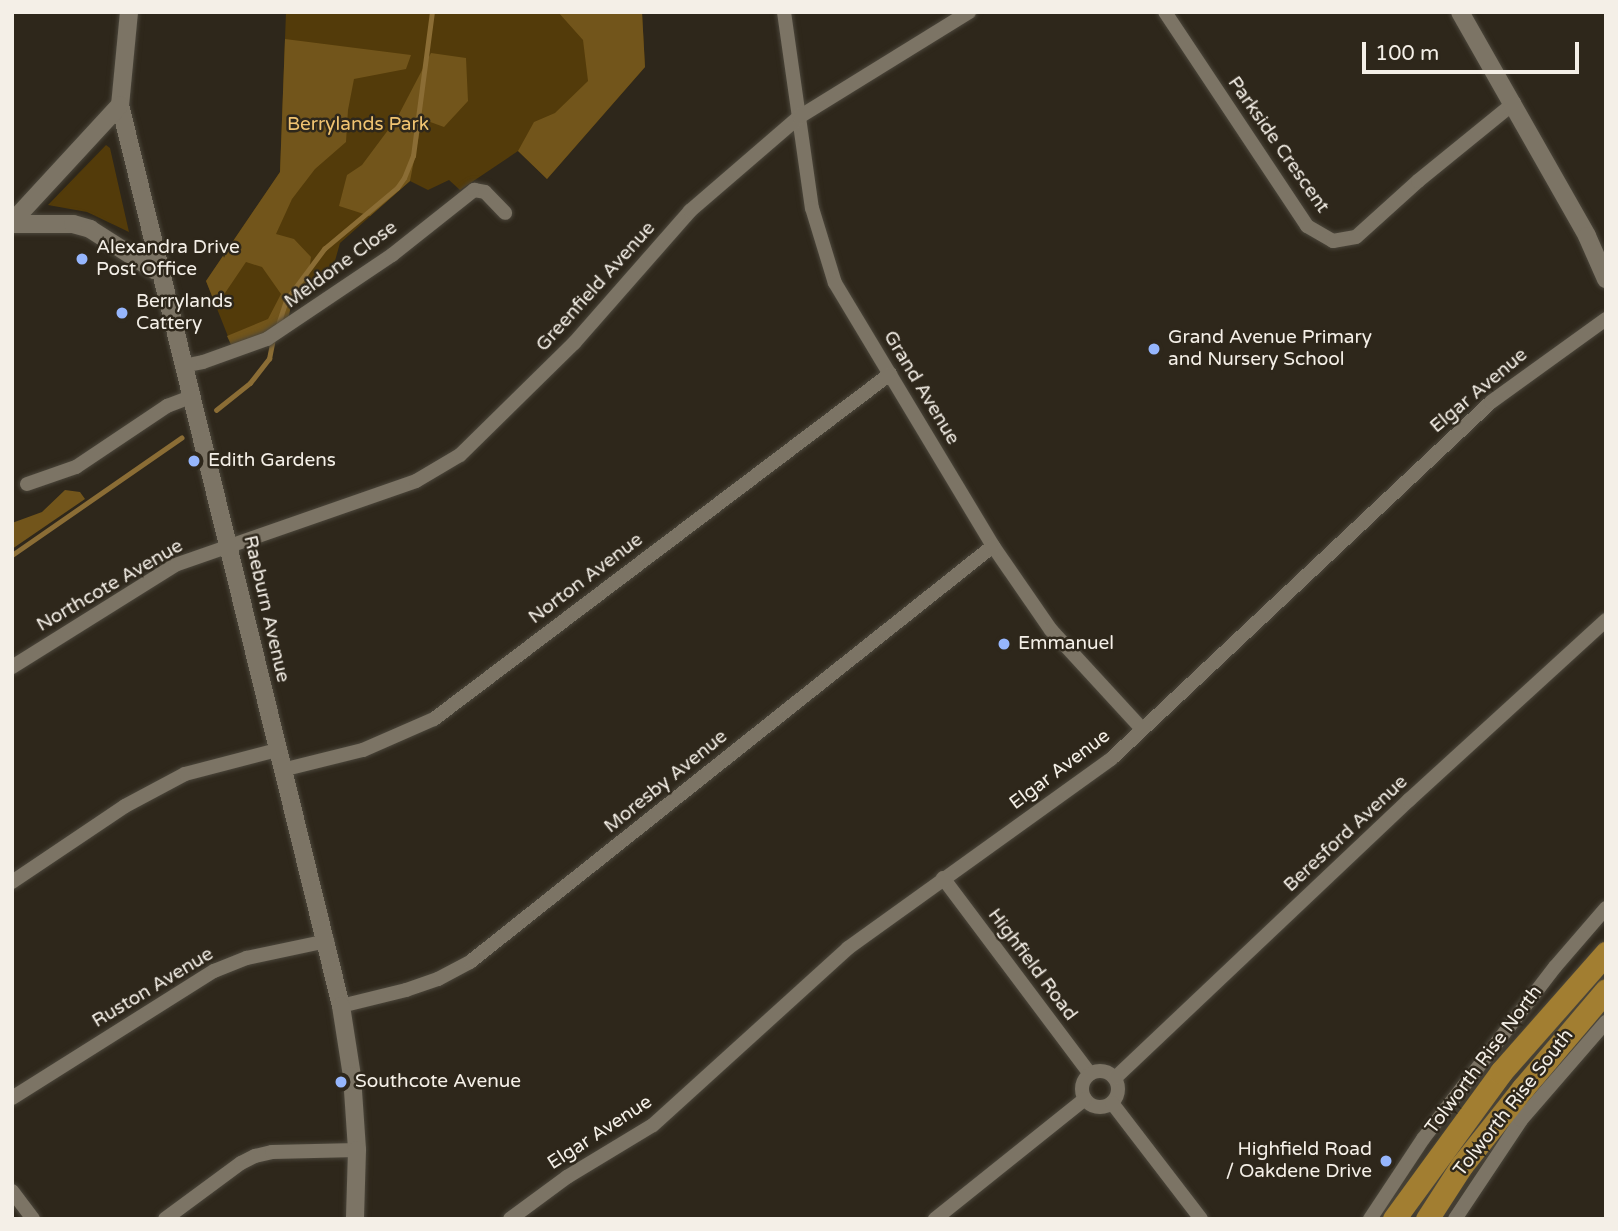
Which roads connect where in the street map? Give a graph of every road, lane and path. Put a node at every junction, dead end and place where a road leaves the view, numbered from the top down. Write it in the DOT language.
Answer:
graph roads {
  1 [pos="129,12"];
  2 [pos="785,12"];
  3 [pos="969,12"];
  4 [pos="1165,12"];
  5 [pos="1460,12"];
  6 [pos="1514,103"];
  7 [pos="120,105"];
  8 [pos="799,117"];
  9 [pos="505,213"];
  10 [pos="12,223"];
  11 [pos="160,267"];
  12 [pos="1606,279"];
  13 [pos="1606,319"];
  14 [pos="183,366"];
  15 [pos="890,374"];
  16 [pos="191,397"];
  17 [pos="27,484"];
  18 [pos="230,544"];
  19 [pos="993,547"];
  20 [pos="1606,620"];
  21 [pos="12,667"];
  22 [pos="1142,729"];
  23 [pos="277,750"];
  24 [pos="282,770"];
  25 [pos="943,878"];
  26 [pos="12,882"];
  27 [pos="1606,908"];
  28 [pos="327,941"];
  29 [pos="1606,953"];
  30 [pos="1606,990"];
  31 [pos="341,1006"];
  32 [pos="1606,1022"];
  33 [pos="1090,1074"];
  34 [pos="1115,1078"];
  35 [pos="12,1098"];
  36 [pos="1085,1099"];
  37 [pos="1112,1103"];
  38 [pos="357,1150"];
  39 [pos="12,1191"];
  40 [pos="33,1219"];
  41 [pos="165,1219"];
  42 [pos="355,1219"];
  43 [pos="510,1219"];
  44 [pos="935,1219"];
  45 [pos="1201,1219"];
  46 [pos="1370,1219"];
  47 [pos="1394,1219"];
  48 [pos="1427,1219"];
  49 [pos="1455,1219"];
  1 -- 7 [label="street, Raeburn Avenue"];
  2 -- 8 [label="street, Grand Avenue"];
  3 -- 8 [label="street, Greenfield Avenue"];
  4 -- 6 [label="street, Parkside Crescent"];
  5 -- 6 [label="street"];
  6 -- 12 [label="street"];
  7 -- 10 [label="street"];
  7 -- 11 [label="street, Raeburn Avenue"];
  8 -- 15 [label="street, Grand Avenue"];
  8 -- 18 [label="street, Greenfield Avenue"];
  9 -- 14 [label="street, Meldone Close"];
  10 -- 11 [label="street"];
  11 -- 14 [label="street, Raeburn Avenue"];
  13 -- 22 [label="street, Elgar Avenue"];
  14 -- 16 [label="street, Raeburn Avenue"];
  15 -- 19 [label="street, Grand Avenue"];
  15 -- 24 [label="street, Norton Avenue"];
  16 -- 17 [label="street"];
  16 -- 18 [label="street, Raeburn Avenue"];
  18 -- 21 [label="street, Northcote Avenue"];
  18 -- 23 [label="street, Raeburn Avenue"];
  19 -- 22 [label="street, Grand Avenue"];
  19 -- 31 [label="street, Moresby Avenue"];
  20 -- 34 [label="street, Beresford Avenue"];
  22 -- 25 [label="street, Elgar Avenue"];
  23 -- 24 [label="street, Raeburn Avenue"];
  23 -- 26 [label="street"];
  24 -- 28 [label="street, Raeburn Avenue"];
  25 -- 33 [label="street, Highfield Road"];
  25 -- 43 [label="street, Elgar Avenue"];
  27 -- 46 [label="street, Tolworth Rise North"];
  28 -- 31 [label="street, Raeburn Avenue"];
  28 -- 35 [label="street, Ruston Avenue"];
  29 -- 47 [label="highway, Tolworth Rise North"];
  30 -- 48 [label="highway, Tolworth Rise South"];
  31 -- 38 [label="street, Raeburn Avenue"];
  32 -- 49 [label="street, Tolworth Rise South"];
  33 -- 34 [label="street"];
  33 -- 36 [label="street"];
  34 -- 37 [label="street"];
  36 -- 37 [label="street"];
  36 -- 44 [label="street"];
  37 -- 45 [label="street"];
  38 -- 41 [label="street"];
  38 -- 42 [label="street, Raeburn Avenue"];
  39 -- 40 [label="street"];
}
